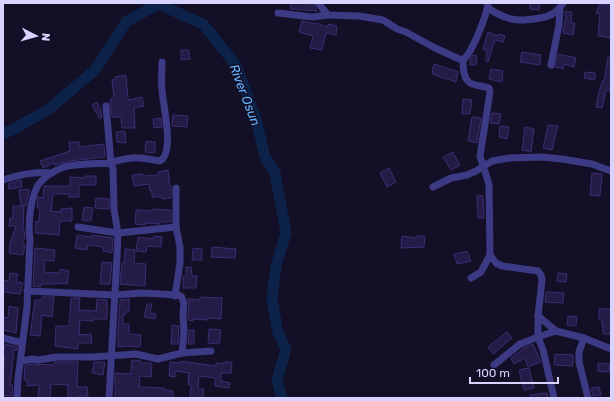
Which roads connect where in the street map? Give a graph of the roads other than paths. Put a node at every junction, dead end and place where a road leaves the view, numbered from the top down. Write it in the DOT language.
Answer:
graph roads {
  1 [pos="318,3"];
  2 [pos="488,6"];
  3 [pos="561,6"];
  4 [pos="278,14"];
  5 [pos="328,15"];
  6 [pos="463,60"];
  7 [pos="162,62"];
  8 [pos="551,65"];
  9 [pos="106,106"];
  10 [pos="111,163"];
  11 [pos="483,166"];
  12 [pos="611,171"];
  13 [pos="51,174"];
  14 [pos="3,180"];
  15 [pos="433,187"];
  16 [pos="176,188"];
  17 [pos="78,227"];
  18 [pos="176,227"];
  19 [pos="118,234"];
  20 [pos="490,255"];
  21 [pos="471,278"];
  22 [pos="27,291"];
  23 [pos="115,295"];
  24 [pos="175,296"];
  25 [pos="538,316"];
  26 [pos="556,331"];
  27 [pos="538,337"];
  28 [pos="3,338"];
  29 [pos="584,338"];
  30 [pos="22,343"];
  31 [pos="611,349"];
  32 [pos="211,351"];
  33 [pos="182,353"];
  34 [pos="112,356"];
  35 [pos="21,361"];
  36 [pos="494,365"];
  37 [pos="17,398"];
  38 [pos="109,398"];
  39 [pos="554,398"];
  40 [pos="588,398"];
  1 -- 5 [label="street"];
  2 -- 3 [label="street"];
  2 -- 6 [label="street"];
  3 -- 8 [label="street"];
  4 -- 5 [label="street"];
  5 -- 6 [label="street"];
  6 -- 11 [label="street"];
  7 -- 10 [label="street"];
  9 -- 10 [label="street"];
  10 -- 13 [label="street"];
  10 -- 19 [label="street"];
  11 -- 12 [label="street"];
  11 -- 15 [label="street"];
  11 -- 20 [label="street"];
  13 -- 14 [label="street"];
  13 -- 22 [label="street"];
  16 -- 18 [label="street"];
  17 -- 19 [label="street"];
  18 -- 19 [label="street"];
  18 -- 24 [label="street"];
  19 -- 23 [label="street"];
  20 -- 21 [label="street"];
  20 -- 25 [label="street"];
  22 -- 23 [label="street"];
  22 -- 30 [label="street"];
  23 -- 24 [label="street"];
  23 -- 34 [label="street"];
  24 -- 33 [label="street"];
  25 -- 26 [label="street"];
  25 -- 27 [label="street"];
  26 -- 27 [label="street"];
  26 -- 29 [label="street"];
  27 -- 36 [label="street"];
  27 -- 39 [label="street"];
  28 -- 30 [label="street"];
  29 -- 31 [label="street"];
  29 -- 40 [label="street"];
  30 -- 35 [label="street"];
  32 -- 33 [label="street"];
  33 -- 34 [label="street"];
  34 -- 35 [label="street"];
  34 -- 38 [label="street"];
  35 -- 37 [label="street"];
}
